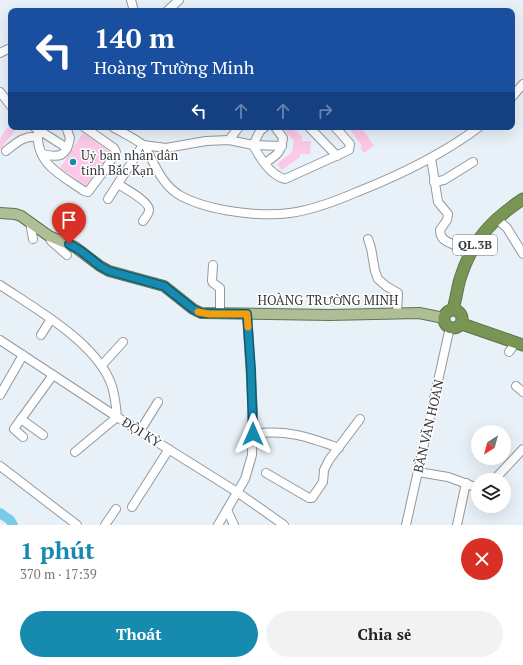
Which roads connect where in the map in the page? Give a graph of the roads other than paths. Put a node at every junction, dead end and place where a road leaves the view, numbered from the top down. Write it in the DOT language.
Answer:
graph roads {
  1 [pos="179,0"];
  2 [pos="170,8"];
  3 [pos="8,49"];
  4 [pos="0,53"];
  5 [pos="523,84"];
  6 [pos="0,92"];
  7 [pos="515,93"];
  8 [pos="8,102"];
  9 [pos="38,130"];
  10 [pos="68,130"];
  11 [pos="88,130"];
  12 [pos="118,130"];
  13 [pos="237,130"];
  14 [pos="262,130"];
  15 [pos="277,130"];
  16 [pos="312,130"];
  17 [pos="338,130"];
  18 [pos="474,130"];
  19 [pos="230,140"];
  20 [pos="143,145"];
  21 [pos="253,145"];
  22 [pos="282,146"];
  23 [pos="67,148"];
  24 [pos="6,151"];
  25 [pos="42,154"];
  26 [pos="337,156"];
  27 [pos="431,158"];
  28 [pos="473,162"];
  29 [pos="265,163"];
  30 [pos="434,182"];
  31 [pos="118,184"];
  32 [pos="523,199"];
  33 [pos="108,200"];
  34 [pos="0,213"];
  35 [pos="496,218"];
  36 [pos="143,221"];
  37 [pos="30,222"];
  38 [pos="49,236"];
  39 [pos="33,238"];
  40 [pos="368,240"];
  41 [pos="523,254"];
  42 [pos="67,255"];
  43 [pos="469,257"];
  44 [pos="212,265"];
  45 [pos="0,286"];
  46 [pos="453,309"];
  47 [pos="397,313"];
  48 [pos="220,314"];
  49 [pos="247,314"];
  50 [pos="51,319"];
  51 [pos="447,323"];
  52 [pos="462,324"];
  53 [pos="41,335"];
  54 [pos="0,340"];
  55 [pos="123,342"];
  56 [pos="516,342"];
  57 [pos="509,352"];
  58 [pos="22,355"];
  59 [pos="102,366"];
  60 [pos="53,375"];
  61 [pos="516,386"];
  62 [pos="523,392"];
  63 [pos="0,395"];
  64 [pos="158,402"];
  65 [pos="117,417"];
  66 [pos="360,418"];
  67 [pos="21,419"];
  68 [pos="140,431"];
  69 [pos="253,434"];
  70 [pos="43,435"];
  71 [pos="23,437"];
  72 [pos="339,448"];
  73 [pos="169,449"];
  74 [pos="523,449"];
  75 [pos="75,452"];
  76 [pos="0,466"];
  77 [pos="418,472"];
  78 [pos="266,473"];
  79 [pos="501,473"];
  80 [pos="466,484"];
  81 [pos="471,486"];
  82 [pos="237,492"];
  83 [pos="132,506"];
  84 [pos="116,509"];
  85 [pos="227,510"];
  86 [pos="77,525"];
  87 [pos="105,525"];
  88 [pos="218,525"];
  89 [pos="234,525"];
  90 [pos="284,525"];
  91 [pos="406,525"];
  92 [pos="457,525"];
  1 -- 2 [label="street"];
  3 -- 4 [label="street"];
  5 -- 7 [label="street"];
  6 -- 8 [label="street"];
  9 -- 23 [label="street"];
  9 -- 24 [label="street"];
  9 -- 25 [label="street"];
  10 -- 23 [label="street"];
  11 -- 25 [label="street"];
  12 -- 20 [label="street"];
  13 -- 19 [label="street"];
  14 -- 21 [label="street"];
  15 -- 22 [label="street"];
  16 -- 26 [label="street"];
  17 -- 26 [label="street"];
  18 -- 27 [label="street"];
  19 -- 20 [label="street"];
  19 -- 21 [label="street"];
  20 -- 27 [label="street"];
  20 -- 31 [label="street"];
  21 -- 22 [label="street"];
  21 -- 29 [label="street"];
  22 -- 29 [label="street"];
  23 -- 25 [label="street"];
  26 -- 29 [label="street"];
  27 -- 30 [label="street"];
  28 -- 30 [label="street"];
  30 -- 43 [label="street"];
  31 -- 33 [label="street"];
  31 -- 36 [label="street"];
  32 -- 35 [label="highway, QL.3B"];
  34 -- 37 [label="main road, HOÀNG TRƯỜNG MINH"];
  35 -- 41 [label="street"];
  35 -- 43 [label="highway, QL.3B"];
  37 -- 38 [label="main road, HOÀNG TRƯỜNG MINH"];
  37 -- 39 [label="street"];
  38 -- 42 [label="street"];
  38 -- 48 [label="main road, HOÀNG TRƯỜNG MINH"];
  40 -- 47 [label="street"];
  43 -- 46 [label="highway, QL.3B"];
  44 -- 48 [label="street"];
  45 -- 50 [label="street"];
  46 -- 51 [label="highway"];
  46 -- 52 [label="highway"];
  47 -- 49 [label="main road, HOÀNG TRƯỜNG MINH"];
  47 -- 51 [label="main road, HOÀNG TRƯỜNG MINH"];
  48 -- 49 [label="main road, HOÀNG TRƯỜNG MINH"];
  49 -- 69 [label="street"];
  50 -- 53 [label="street"];
  50 -- 59 [label="street"];
  51 -- 52 [label="highway"];
  51 -- 77 [label="street, BÀN VĂN HOAN"];
  52 -- 56 [label="highway"];
  54 -- 58 [label="street, ĐỘI KỲ"];
  55 -- 59 [label="street"];
  56 -- 57 [label="street"];
  58 -- 60 [label="street, ĐỘI KỲ"];
  58 -- 63 [label="street"];
  59 -- 65 [label="street"];
  60 -- 65 [label="street, ĐỘI KỲ"];
  60 -- 67 [label="street"];
  61 -- 62 [label="street"];
  64 -- 68 [label="street"];
  65 -- 68 [label="street, ĐỘI KỲ"];
  65 -- 75 [label="street"];
  66 -- 72 [label="street"];
  67 -- 70 [label="street"];
  67 -- 71 [label="street"];
  68 -- 73 [label="street, ĐỘI KỲ"];
  69 -- 72 [label="street"];
  69 -- 82 [label="street"];
  72 -- 78 [label="street"];
  73 -- 82 [label="street, ĐỘI KỲ"];
  73 -- 83 [label="street"];
  74 -- 79 [label="street"];
  76 -- 86 [label="street"];
  77 -- 80 [label="street"];
  77 -- 91 [label="street, BÀN VĂN HOAN"];
  80 -- 81 [label="street"];
  80 -- 92 [label="street"];
  82 -- 85 [label="street"];
  82 -- 90 [label="street, ĐỘI KỲ"];
  84 -- 87 [label="street"];
  85 -- 88 [label="street"];
  85 -- 89 [label="street"];
}
